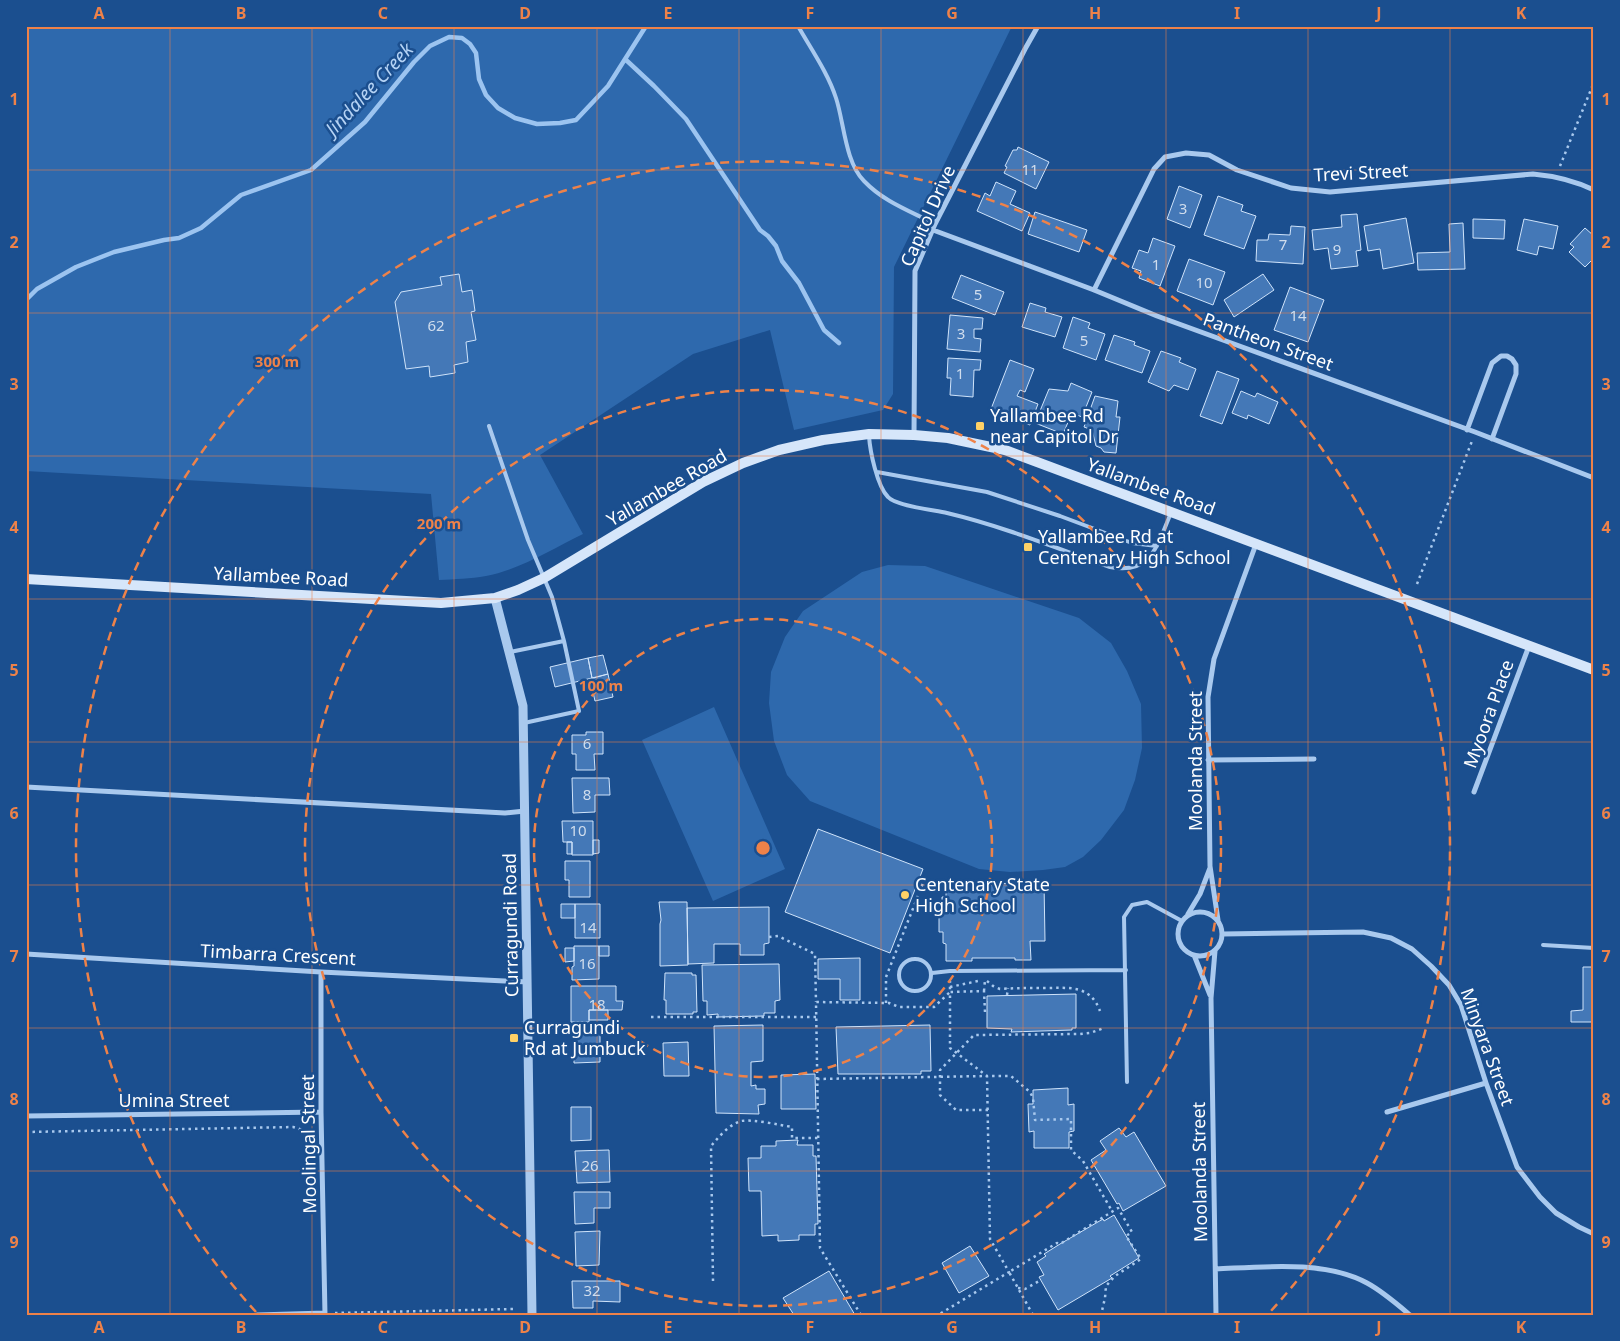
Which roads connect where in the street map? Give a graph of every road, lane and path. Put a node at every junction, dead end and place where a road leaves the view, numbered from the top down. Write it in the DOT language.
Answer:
graph roads {
  1 [pos="798,26"];
  2 [pos="1038,26"];
  3 [pos="1594,82"];
  4 [pos="1560,166"];
  5 [pos="1594,190"];
  6 [pos="934,227"];
  7 [pos="1094,290"];
  8 [pos="488,426"];
  9 [pos="1467,430"];
  10 [pos="1475,432"];
  11 [pos="868,434"];
  12 [pos="914,435"];
  13 [pos="1492,439"];
  14 [pos="877,472"];
  15 [pos="1594,478"];
  16 [pos="1171,512"];
  17 [pos="1256,544"];
  18 [pos="1157,546"];
  19 [pos="544,578"];
  20 [pos="26,579"];
  21 [pos="1417,584"];
  22 [pos="495,598"];
  23 [pos="564,642"];
  24 [pos="1529,646"];
  25 [pos="510,652"];
  26 [pos="1594,670"];
  27 [pos="524,723"];
  28 [pos="1314,759"];
  29 [pos="1208,760"];
  30 [pos="26,787"];
  31 [pos="1474,792"];
  32 [pos="526,811"];
  33 [pos="1210,866"];
  34 [pos="925,878"];
  35 [pos="1188,915"];
  36 [pos="1218,920"];
  37 [pos="1182,921"];
  38 [pos="1223,934"];
  39 [pos="770,937"];
  40 [pos="1543,945"];
  41 [pos="1594,948"];
  42 [pos="1215,950"];
  43 [pos="26,954"];
  44 [pos="1194,955"];
  45 [pos="1126,970"];
  46 [pos="950,971"];
  47 [pos="321,972"];
  48 [pos="932,973"];
  49 [pos="528,982"];
  50 [pos="1008,988"];
  51 [pos="984,991"];
  52 [pos="950,992"];
  53 [pos="1008,995"];
  54 [pos="1211,998"];
  55 [pos="816,1002"];
  56 [pos="886,1003"];
  57 [pos="1100,1011"];
  58 [pos="985,1012"];
  59 [pos="651,1017"];
  60 [pos="816,1017"];
  61 [pos="1104,1028"];
  62 [pos="956,1053"];
  63 [pos="987,1076"];
  64 [pos="940,1077"];
  65 [pos="817,1079"];
  66 [pos="1127,1082"];
  67 [pos="1486,1083"];
  68 [pos="988,1110"];
  69 [pos="321,1112"];
  70 [pos="1387,1112"];
  71 [pos="26,1116"];
  72 [pos="308,1131"];
  73 [pos="26,1132"];
  74 [pos="818,1138"];
  75 [pos="1112,1211"];
  76 [pos="1594,1234"];
  77 [pos="1216,1269"];
  78 [pos="1009,1272"];
  79 [pos="713,1280"];
  80 [pos="1041,1280"];
  81 [pos="1018,1288"];
  82 [pos="514,1309"];
  83 [pos="325,1314"];
  84 [pos="940,1314"];
  85 [pos="257,1315"];
  86 [pos="532,1315"];
  87 [pos="861,1315"];
  88 [pos="1033,1315"];
  89 [pos="1101,1315"];
  90 [pos="1216,1315"];
  91 [pos="1410,1315"];
  1 -- 6 [label="lane"];
  2 -- 6 [label="street, Capitol Drive"];
  3 -- 4 [label="path"];
  5 -- 7 [label="street, Trevi Street"];
  6 -- 7 [label="street, Pantheon Street"];
  6 -- 12 [label="street, Capitol Drive"];
  7 -- 9 [label="street, Pantheon Street"];
  8 -- 19 [label="lane"];
  9 -- 10 [label="street, Pantheon Street"];
  9 -- 13 [label="street"];
  10 -- 13 [label="street, Pantheon Street"];
  10 -- 21 [label="path"];
  11 -- 12 [label="main road, Yallambee Road"];
  11 -- 14 [label="lane"];
  11 -- 19 [label="main road, Yallambee Road"];
  12 -- 16 [label="main road, Yallambee Road"];
  13 -- 15 [label="street, Pantheon Street"];
  14 -- 18 [label="lane"];
  14 -- 18 [label="lane"];
  16 -- 17 [label="main road, Yallambee Road"];
  16 -- 18 [label="lane"];
  17 -- 24 [label="main road, Yallambee Road"];
  17 -- 29 [label="street, Moolanda Street"];
  19 -- 22 [label="main road, Yallambee Road"];
  19 -- 23 [label="lane"];
  20 -- 22 [label="main road, Yallambee Road"];
  22 -- 25 [label="street, Curragundi Road"];
  23 -- 25 [label="lane"];
  23 -- 27 [label="lane"];
  24 -- 26 [label="main road, Yallambee Road"];
  24 -- 31 [label="street, Myoora Place"];
  25 -- 27 [label="street, Curragundi Road"];
  27 -- 32 [label="street, Curragundi Road"];
  28 -- 29 [label="street"];
  29 -- 33 [label="street, Moolanda Street"];
  30 -- 32 [label="street"];
  32 -- 49 [label="street, Curragundi Road"];
  33 -- 35 [label="street, Moolanda Street"];
  33 -- 36 [label="street, Moolanda Street"];
  34 -- 56 [label="path"];
  35 -- 36 [label="street"];
  35 -- 37 [label="street"];
  36 -- 38 [label="street"];
  37 -- 44 [label="street"];
  37 -- 45 [label="lane"];
  38 -- 42 [label="street"];
  38 -- 67 [label="street, Minyara Street"];
  39 -- 55 [label="path"];
  40 -- 41 [label="lane"];
  42 -- 44 [label="street"];
  42 -- 54 [label="street, Moolanda Street"];
  43 -- 47 [label="street, Timbarra Crescent"];
  44 -- 54 [label="street, Moolanda Street"];
  45 -- 46 [label="lane"];
  45 -- 66 [label="lane"];
  46 -- 48 [label="lane"];
  46 -- 52 [label="path"];
  47 -- 49 [label="street, Timbarra Crescent"];
  47 -- 69 [label="street, Moolingal Street"];
  48 -- 48 [label="lane"];
  49 -- 86 [label="street, Curragundi Road"];
  50 -- 51 [label="path"];
  50 -- 53 [label="path"];
  50 -- 57 [label="path"];
  51 -- 52 [label="path"];
  51 -- 58 [label="path"];
  52 -- 56 [label="path"];
  52 -- 62 [label="path"];
  54 -- 77 [label="street, Moolanda Street"];
  55 -- 56 [label="path"];
  55 -- 60 [label="path"];
  59 -- 60 [label="path"];
  60 -- 65 [label="path"];
  61 -- 62 [label="path"];
  62 -- 63 [label="path"];
  62 -- 64 [label="path"];
  63 -- 64 [label="path"];
  63 -- 68 [label="path"];
  63 -- 75 [label="path"];
  64 -- 65 [label="path"];
  64 -- 68 [label="path"];
  65 -- 74 [label="path"];
  67 -- 70 [label="street"];
  67 -- 76 [label="street, Minyara Street"];
  68 -- 78 [label="path"];
  69 -- 71 [label="street, Umina Street"];
  69 -- 83 [label="street, Moolingal Street"];
  72 -- 73 [label="path"];
  74 -- 79 [label="path"];
  74 -- 87 [label="path"];
  75 -- 78 [label="path"];
  75 -- 89 [label="path"];
  77 -- 90 [label="street, Moolanda Street"];
  77 -- 91 [label="street"];
  78 -- 81 [label="path"];
  78 -- 84 [label="path"];
  80 -- 81 [label="path"];
  81 -- 88 [label="path"];
  82 -- 83 [label="path"];
  83 -- 85 [label="street"];
}
